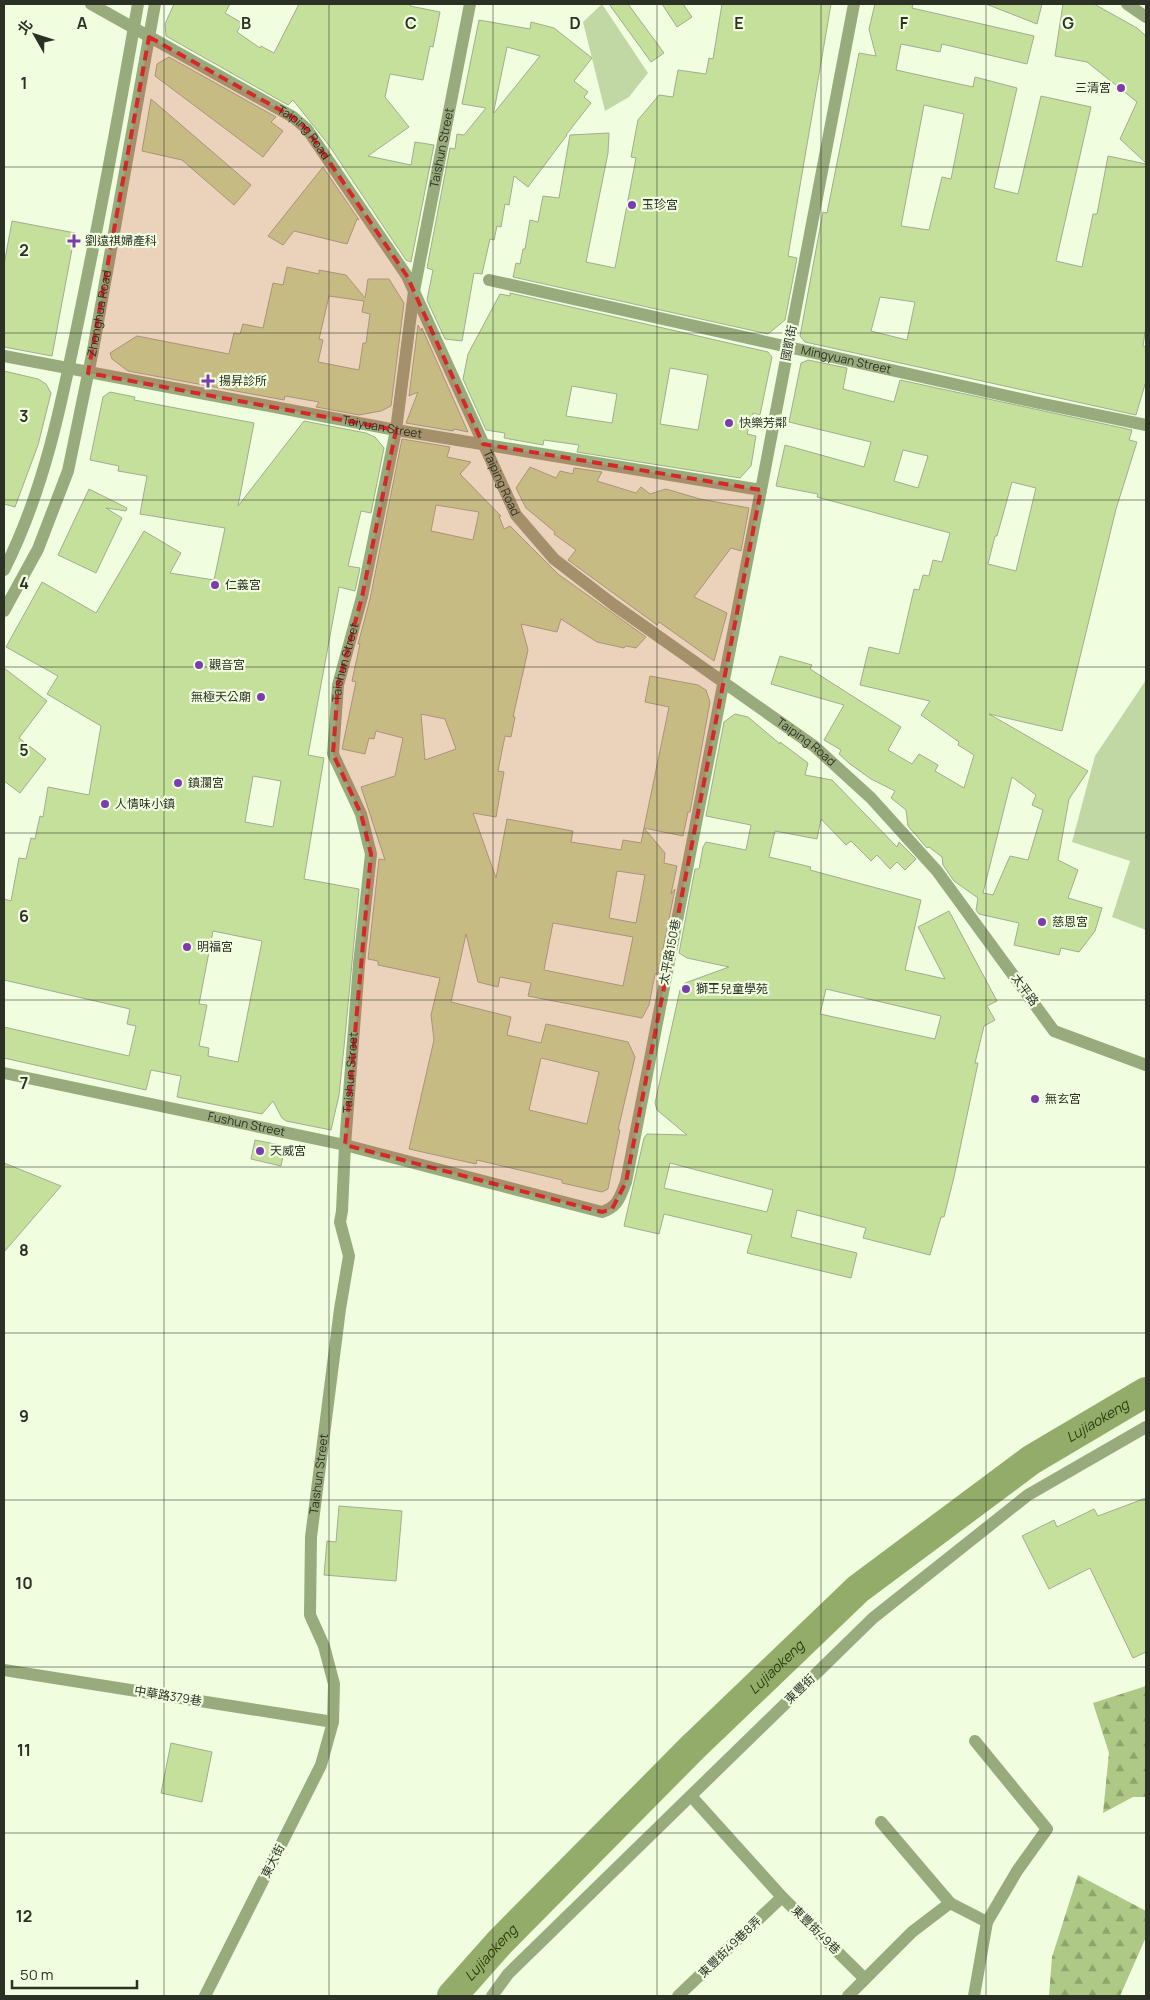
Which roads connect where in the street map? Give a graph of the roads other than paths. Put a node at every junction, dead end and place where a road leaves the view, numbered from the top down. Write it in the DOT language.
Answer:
graph roads {
  1 [pos="92,4"];
  2 [pos="138,4"];
  3 [pos="155,4"];
  4 [pos="470,4"];
  5 [pos="854,4"];
  6 [pos="1127,4"];
  7 [pos="1146,17"];
  8 [pos="134,28"];
  9 [pos="149,37"];
  10 [pos="489,280"];
  11 [pos="414,291"];
  12 [pos="788,346"];
  13 [pos="4,356"];
  14 [pos="68,369"];
  15 [pos="88,373"];
  16 [pos="1146,425"];
  17 [pos="396,430"];
  18 [pos="483,444"];
  19 [pos="761,490"];
  20 [pos="4,570"];
  21 [pos="4,611"];
  22 [pos="723,682"];
  23 [pos="1146,1065"];
  24 [pos="4,1072"];
  25 [pos="345,1145"];
  26 [pos="602,1212"];
  27 [pos="1146,1427"];
  28 [pos="4,1670"];
  29 [pos="333,1722"];
  30 [pos="975,1741"];
  31 [pos="690,1796"];
  32 [pos="880,1822"];
  33 [pos="782,1897"];
  34 [pos="950,1903"];
  35 [pos="986,1922"];
  36 [pos="866,1979"];
  37 [pos="206,1996"];
  38 [pos="492,1996"];
  39 [pos="678,1996"];
  40 [pos="848,1996"];
  41 [pos="974,1996"];
  1 -- 8 [label="street"];
  2 -- 8 [label="street, Zhonghua Road"];
  3 -- 9 [label="street, Zhonghua Road"];
  4 -- 11 [label="street, Taishun Street"];
  5 -- 12 [label="street, 國凱街"];
  6 -- 7 [label="street"];
  8 -- 9 [label="street"];
  8 -- 14 [label="street, Zhonghua Road"];
  9 -- 11 [label="street, Taiping Road"];
  9 -- 15 [label="street, Zhonghua Road"];
  10 -- 12 [label="street, Mingyuan Street"];
  11 -- 17 [label="street, Taishun Street"];
  11 -- 18 [label="street, Taiping Road"];
  12 -- 16 [label="street, Mingyuan Street"];
  12 -- 19 [label="street, 國凱街"];
  13 -- 14 [label="street, Taiyuan Street"];
  14 -- 15 [label="street, Taiyuan Street"];
  14 -- 20 [label="street, Zhonghua Road"];
  15 -- 17 [label="street, Taiyuan Street"];
  15 -- 21 [label="street, Zhonghua Road"];
  17 -- 18 [label="street, Taiyuan Street"];
  17 -- 25 [label="street, Taishun Street"];
  18 -- 19 [label="street, Taiyuan Street"];
  18 -- 22 [label="street, Taiping Road"];
  19 -- 22 [label="street, 國凱街"];
  22 -- 23 [label="street, 太平路"];
  22 -- 26 [label="street, 太平路150巷"];
  24 -- 25 [label="street, Fushun Street"];
  25 -- 26 [label="street, Fushun Street"];
  25 -- 29 [label="street, Taishun Street"];
  27 -- 31 [label="street, 東豐街"];
  28 -- 29 [label="street, 中華路379巷"];
  29 -- 37 [label="street, 東大街"];
  30 -- 35 [label="street"];
  31 -- 33 [label="street, 東豐街49巷"];
  31 -- 38 [label="street, 東豐街"];
  32 -- 34 [label="street"];
  33 -- 36 [label="street, 東豐街49巷"];
  33 -- 39 [label="street, 東豐街49巷8弄"];
  34 -- 35 [label="street"];
  34 -- 36 [label="street"];
  35 -- 41 [label="street"];
  36 -- 40 [label="street"];
}
